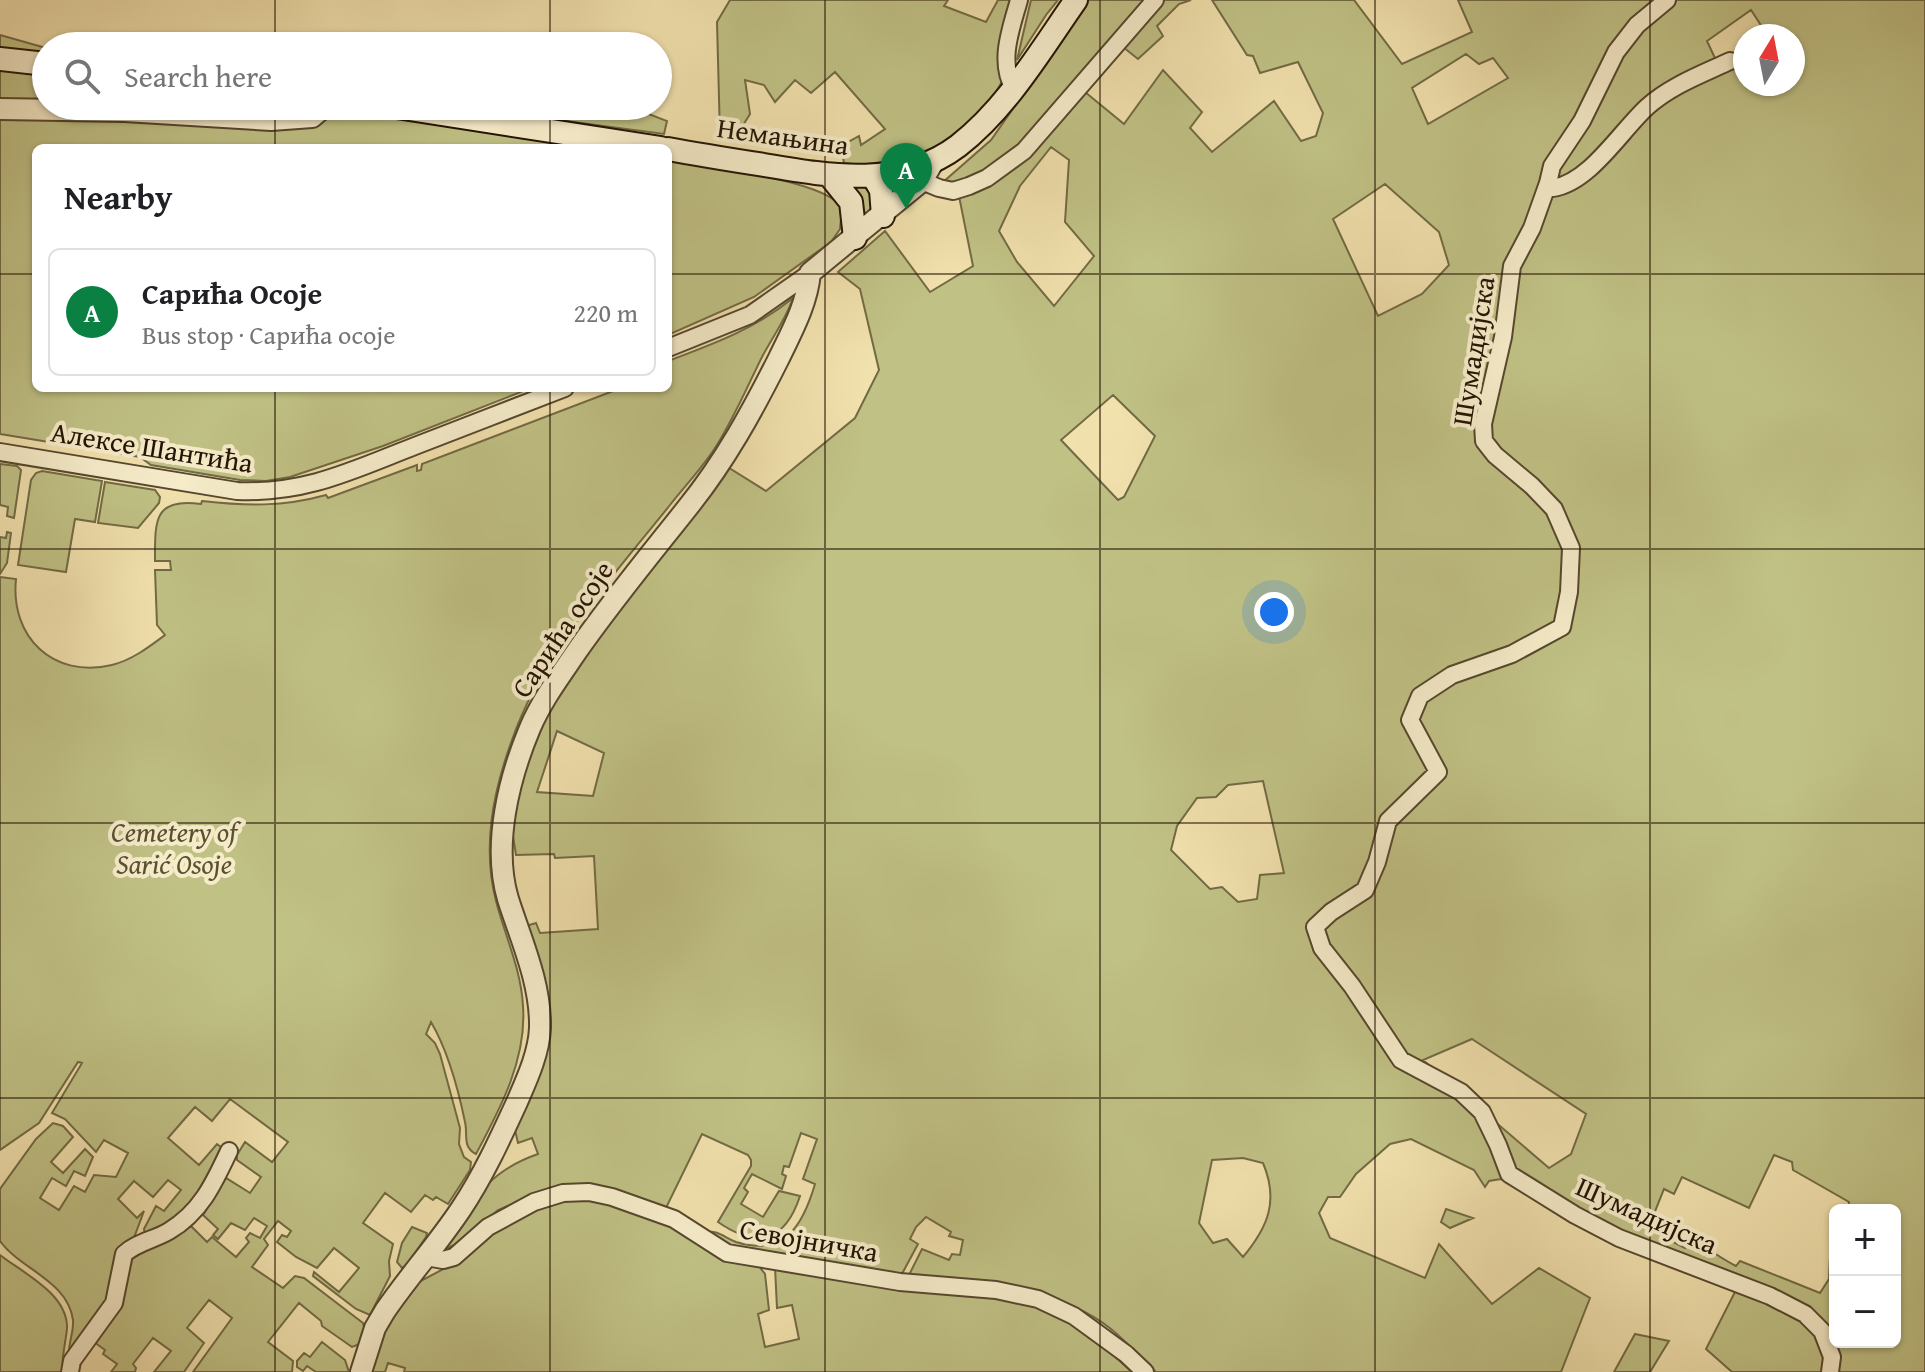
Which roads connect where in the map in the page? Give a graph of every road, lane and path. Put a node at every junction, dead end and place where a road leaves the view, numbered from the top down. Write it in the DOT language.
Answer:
graph roads {
  1 [pos="1019,0"];
  2 [pos="1076,0"];
  3 [pos="1155,0"];
  4 [pos="1667,0"];
  5 [pos="0,59"];
  6 [pos="1730,61"];
  7 [pos="32,62"];
  8 [pos="1014,89"];
  9 [pos="0,109"];
  10 [pos="32,110"];
  11 [pos="480,120"];
  12 [pos="635,144"];
  13 [pos="672,150"];
  14 [pos="935,159"];
  15 [pos="830,176"];
  16 [pos="873,176"];
  17 [pos="922,181"];
  18 [pos="1548,183"];
  19 [pos="883,216"];
  20 [pos="855,238"];
  21 [pos="810,273"];
  22 [pos="672,346"];
  23 [pos="555,392"];
  24 [pos="0,452"];
  25 [pos="229,1151"];
  26 [pos="426,1257"];
  27 [pos="70,1372"];
  28 [pos="361,1372"];
  29 [pos="1145,1372"];
  30 [pos="1830,1372"];
  1 -- 8 [label="street"];
  2 -- 8 [label="main road, Немањина"];
  3 -- 17 [label="street"];
  4 -- 18 [label="street"];
  5 -- 7 [label="main road"];
  6 -- 18 [label="street"];
  8 -- 14 [label="main road, Немањина"];
  9 -- 10 [label="street"];
  11 -- 12 [label="main road"];
  13 -- 15 [label="main road, Немањина"];
  14 -- 16 [label="main road, Немањина"];
  14 -- 17 [label="street"];
  15 -- 16 [label="main road, Немањина"];
  15 -- 20 [label="main road"];
  16 -- 19 [label="main road"];
  17 -- 19 [label="street"];
  18 -- 30 [label="street, Шумадијска"];
  19 -- 20 [label="street"];
  20 -- 21 [label="street"];
  21 -- 22 [label="street"];
  21 -- 26 [label="street, Сарића осоје"];
  23 -- 24 [label="street, Алексе Шантића"];
  25 -- 27 [label="street"];
  26 -- 28 [label="street, Сарића осоје"];
  26 -- 29 [label="street, Севојничка"];
}
